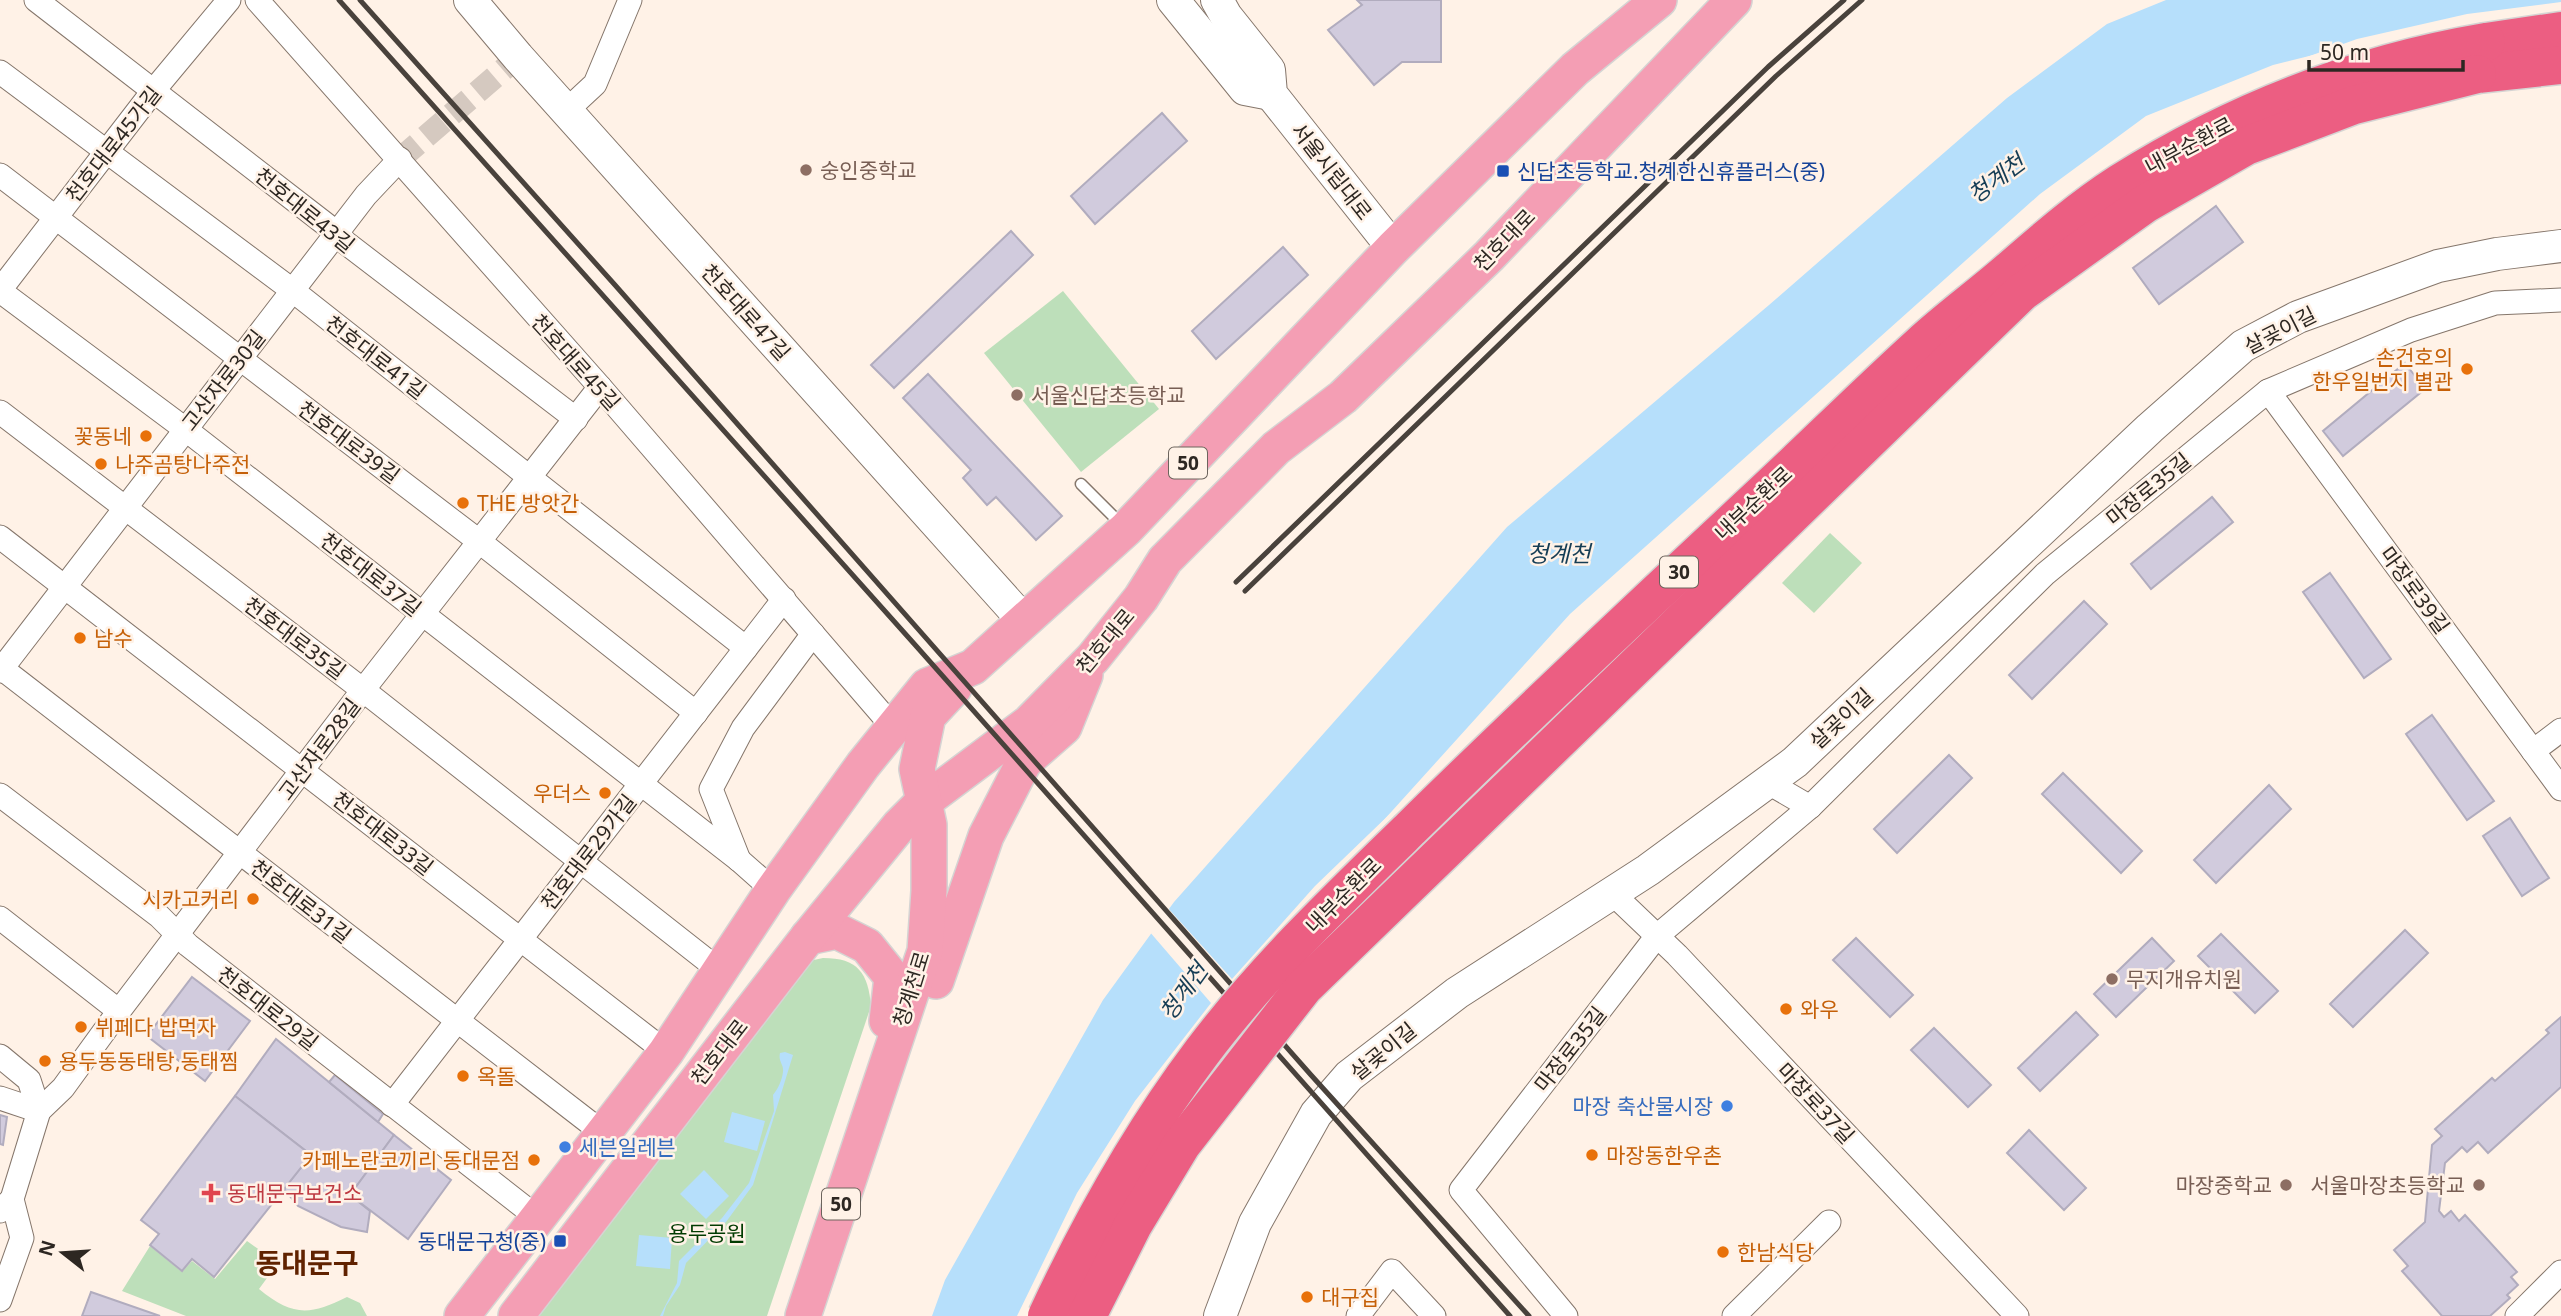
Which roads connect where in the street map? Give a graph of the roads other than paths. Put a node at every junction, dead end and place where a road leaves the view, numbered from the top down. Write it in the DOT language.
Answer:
graph roads {
  1 [pos="36,0"];
  2 [pos="229,0"];
  3 [pos="257,0"];
  4 [pos="470,0"];
  5 [pos="630,0"];
  6 [pos="1173,0"];
  7 [pos="1217,0"];
  8 [pos="1659,0"];
  9 [pos="1734,0"];
  10 [pos="2561,31"];
  11 [pos="2561,65"];
  12 [pos="0,72"];
  13 [pos="154,90"];
  14 [pos="1271,94"];
  15 [pos="566,111"];
  16 [pos="106,153"];
  17 [pos="400,159"];
  18 [pos="0,175"];
  19 [pos="56,218"];
  20 [pos="337,233"];
  21 [pos="2561,246"];
  22 [pos="1393,248"];
  23 [pos="292,290"];
  24 [pos="0,291"];
  25 [pos="2561,300"];
  26 [pos="239,359"];
  27 [pos="600,387"];
  28 [pos="2268,391"];
  29 [pos="0,412"];
  30 [pos="576,419"];
  31 [pos="185,429"];
  32 [pos="529,479"];
  33 [pos="1081,484"];
  34 [pos="125,508"];
  35 [pos="1126,529"];
  36 [pos="0,537"];
  37 [pos="480,542"];
  38 [pos="65,586"];
  39 [pos="783,599"];
  40 [pos="423,615"];
  41 [pos="1024,621"];
  42 [pos="813,634"];
  43 [pos="746,648"];
  44 [pos="1093,658"];
  45 [pos="973,667"];
  46 [pos="1,669"];
  47 [pos="363,690"];
  48 [pos="696,713"];
  49 [pos="893,727"];
  50 [pos="2561,730"];
  51 [pos="2533,751"];
  52 [pos="302,771"];
  53 [pos="1767,782"];
  54 [pos="640,785"];
  55 [pos="2561,789"];
  56 [pos="0,795"];
  57 [pos="922,803"];
  58 [pos="1810,807"];
  59 [pos="239,853"];
  60 [pos="582,860"];
  61 [pos="739,860"];
  62 [pos="774,890"];
  63 [pos="1612,893"];
  64 [pos="0,918"];
  65 [pos="178,934"];
  66 [pos="1657,936"];
  67 [pos="808,937"];
  68 [pos="520,940"];
  69 [pos="719,970"];
  70 [pos="119,1011"];
  71 [pos="457,1021"];
  72 [pos="666,1052"];
  73 [pos="0,1056"];
  74 [pos="879,1092"];
  75 [pos="0,1098"];
  76 [pos="393,1105"];
  77 [pos="39,1111"];
  78 [pos="603,1133"];
  79 [pos="4,1202"];
  80 [pos="538,1218"];
  81 [pos="1829,1222"];
  82 [pos="2561,1272"];
  83 [pos="1,1293"];
  84 [pos="462,1316"];
  85 [pos="516,1316"];
  86 [pos="803,1316"];
  87 [pos="1047,1316"];
  88 [pos="1087,1316"];
  89 [pos="1220,1316"];
  90 [pos="1358,1316"];
  91 [pos="1434,1316"];
  92 [pos="1566,1316"];
  93 [pos="1734,1316"];
  94 [pos="2017,1316"];
  95 [pos="2517,1316"];
  1 -- 13 [label="street, 천호대로43길"];
  2 -- 13 [label="street, 천호대로45가길"];
  3 -- 17 [label="street, 천호대로45길"];
  4 -- 15 [label="main road, 천호대로47길"];
  5 -- 15 [label="street"];
  6 -- 14 [label="main road"];
  7 -- 14 [label="main road, 서울시립대로"];
  8 -- 22 [label="main road, 천호대로 / 50"];
  9 -- 44 [label="main road, 천호대로"];
  10 -- 87 [label="highway, 내부순환로 / 30, bridge"];
  11 -- 88 [label="highway, 내부순환로 / 30, bridge"];
  12 -- 16 [label="street, 천호대로41길"];
  13 -- 16 [label="street, 천호대로45가길"];
  13 -- 20 [label="street, 천호대로43길"];
  14 -- 22 [label="main road, 서울시립대로"];
  15 -- 41 [label="main road, 천호대로47길"];
  16 -- 19 [label="street, 천호대로45가길"];
  16 -- 23 [label="street, 천호대로41길"];
  17 -- 20 [label="street, 고산자로30길"];
  17 -- 27 [label="street, 천호대로45길"];
  18 -- 19 [label="street, 천호대로39길"];
  19 -- 24 [label="street, 천호대로45가길"];
  19 -- 26 [label="street, 천호대로39길"];
  20 -- 23 [label="street, 고산자로30길"];
  20 -- 30 [label="street, 천호대로43길"];
  21 -- 53 [label="main road, 살곶이길"];
  22 -- 35 [label="main road, 천호대로 / 50"];
  23 -- 26 [label="street, 고산자로30길"];
  23 -- 32 [label="street, 천호대로41길"];
  24 -- 31 [label="street, 천호대로37길"];
  25 -- 28 [label="street, 마장로35길"];
  26 -- 31 [label="street, 고산자로30길"];
  26 -- 37 [label="street, 천호대로39길"];
  27 -- 30 [label="street, 고산자로28길"];
  27 -- 39 [label="street, 천호대로45길"];
  28 -- 51 [label="street, 마장로39길"];
  28 -- 58 [label="street, 마장로35길"];
  29 -- 34 [label="street, 천호대로35길"];
  30 -- 32 [label="street, 고산자로28길"];
  31 -- 34 [label="street, 고산자로30길"];
  31 -- 40 [label="street, 천호대로37길"];
  32 -- 37 [label="street, 고산자로28길"];
  32 -- 43 [label="street, 천호대로41길"];
  33 -- 35 [label="lane"];
  34 -- 38 [label="street, 고산자로30길"];
  34 -- 47 [label="street, 천호대로35길"];
  35 -- 41 [label="main road, 천호대로 / 50"];
  36 -- 38 [label="street, 천호대로33길"];
  37 -- 40 [label="street, 고산자로28길"];
  37 -- 48 [label="street, 천호대로39길"];
  38 -- 46 [label="street, 고산자로30길"];
  38 -- 52 [label="street, 천호대로33길"];
  39 -- 42 [label="street, 천호대로45길"];
  39 -- 43 [label="street, 천호대로29가길"];
  40 -- 47 [label="street, 고산자로28길"];
  40 -- 54 [label="street, 천호대로37길"];
  41 -- 45 [label="main road, 천호대로 / 50"];
  42 -- 49 [label="street, 천호대로45길"];
  42 -- 61 [label="street, 천호대로37길"];
  43 -- 48 [label="street, 천호대로29가길"];
  44 -- 57 [label="main road, 천호대로"];
  44 -- 74 [label="main road"];
  45 -- 49 [label="main road, 천호대로"];
  45 -- 57 [label="main road, 청계천로"];
  46 -- 59 [label="street, 천호대로31길"];
  47 -- 52 [label="street, 고산자로28길"];
  47 -- 60 [label="street, 천호대로35길"];
  48 -- 54 [label="street, 천호대로29가길"];
  49 -- 62 [label="main road, 천호대로"];
  50 -- 51 [label="street"];
  51 -- 55 [label="street, 마장로39길"];
  52 -- 59 [label="street, 고산자로28길"];
  52 -- 68 [label="street, 천호대로33길"];
  53 -- 58 [label="street"];
  53 -- 63 [label="main road, 살곶이길"];
  54 -- 60 [label="street, 천호대로29가길"];
  54 -- 61 [label="street, 천호대로37길"];
  56 -- 65 [label="street, 천호대로29길"];
  57 -- 67 [label="main road, 천호대로"];
  57 -- 74 [label="main road, 청계천로 / 50"];
  58 -- 66 [label="street, 마장로35길"];
  59 -- 65 [label="street, 고산자로28길"];
  59 -- 71 [label="street, 천호대로31길"];
  60 -- 68 [label="street, 천호대로29가길"];
  60 -- 69 [label="street, 천호대로35길"];
  61 -- 62 [label="street, 천호대로37길"];
  62 -- 69 [label="main road, 천호대로"];
  63 -- 66 [label="street, 마장로37길"];
  63 -- 89 [label="main road, 살곶이길"];
  64 -- 70 [label="street"];
  65 -- 70 [label="street, 고산자로28길"];
  65 -- 76 [label="street, 천호대로29길"];
  66 -- 92 [label="street, 마장로35길"];
  66 -- 94 [label="street, 마장로37길"];
  67 -- 74 [label="main road"];
  67 -- 85 [label="main road, 천호대로"];
  68 -- 71 [label="street, 천호대로29가길"];
  68 -- 72 [label="street, 천호대로33길"];
  69 -- 72 [label="main road, 천호대로"];
  70 -- 77 [label="street, 고산자로28길"];
  71 -- 76 [label="street, 천호대로29가길"];
  71 -- 78 [label="street, 천호대로31길"];
  72 -- 78 [label="main road, 천호대로"];
  73 -- 77 [label="street"];
  74 -- 86 [label="main road, 청계천로 / 50"];
  75 -- 77 [label="street"];
  76 -- 80 [label="street, 천호대로29길"];
  77 -- 79 [label="street, 고산자로28길"];
  78 -- 80 [label="main road, 천호대로"];
  79 -- 83 [label="street, 고산자로28길"];
  80 -- 84 [label="main road, 천호대로"];
  81 -- 93 [label="street"];
  82 -- 95 [label="street"];
  90 -- 91 [label="street"];
}
